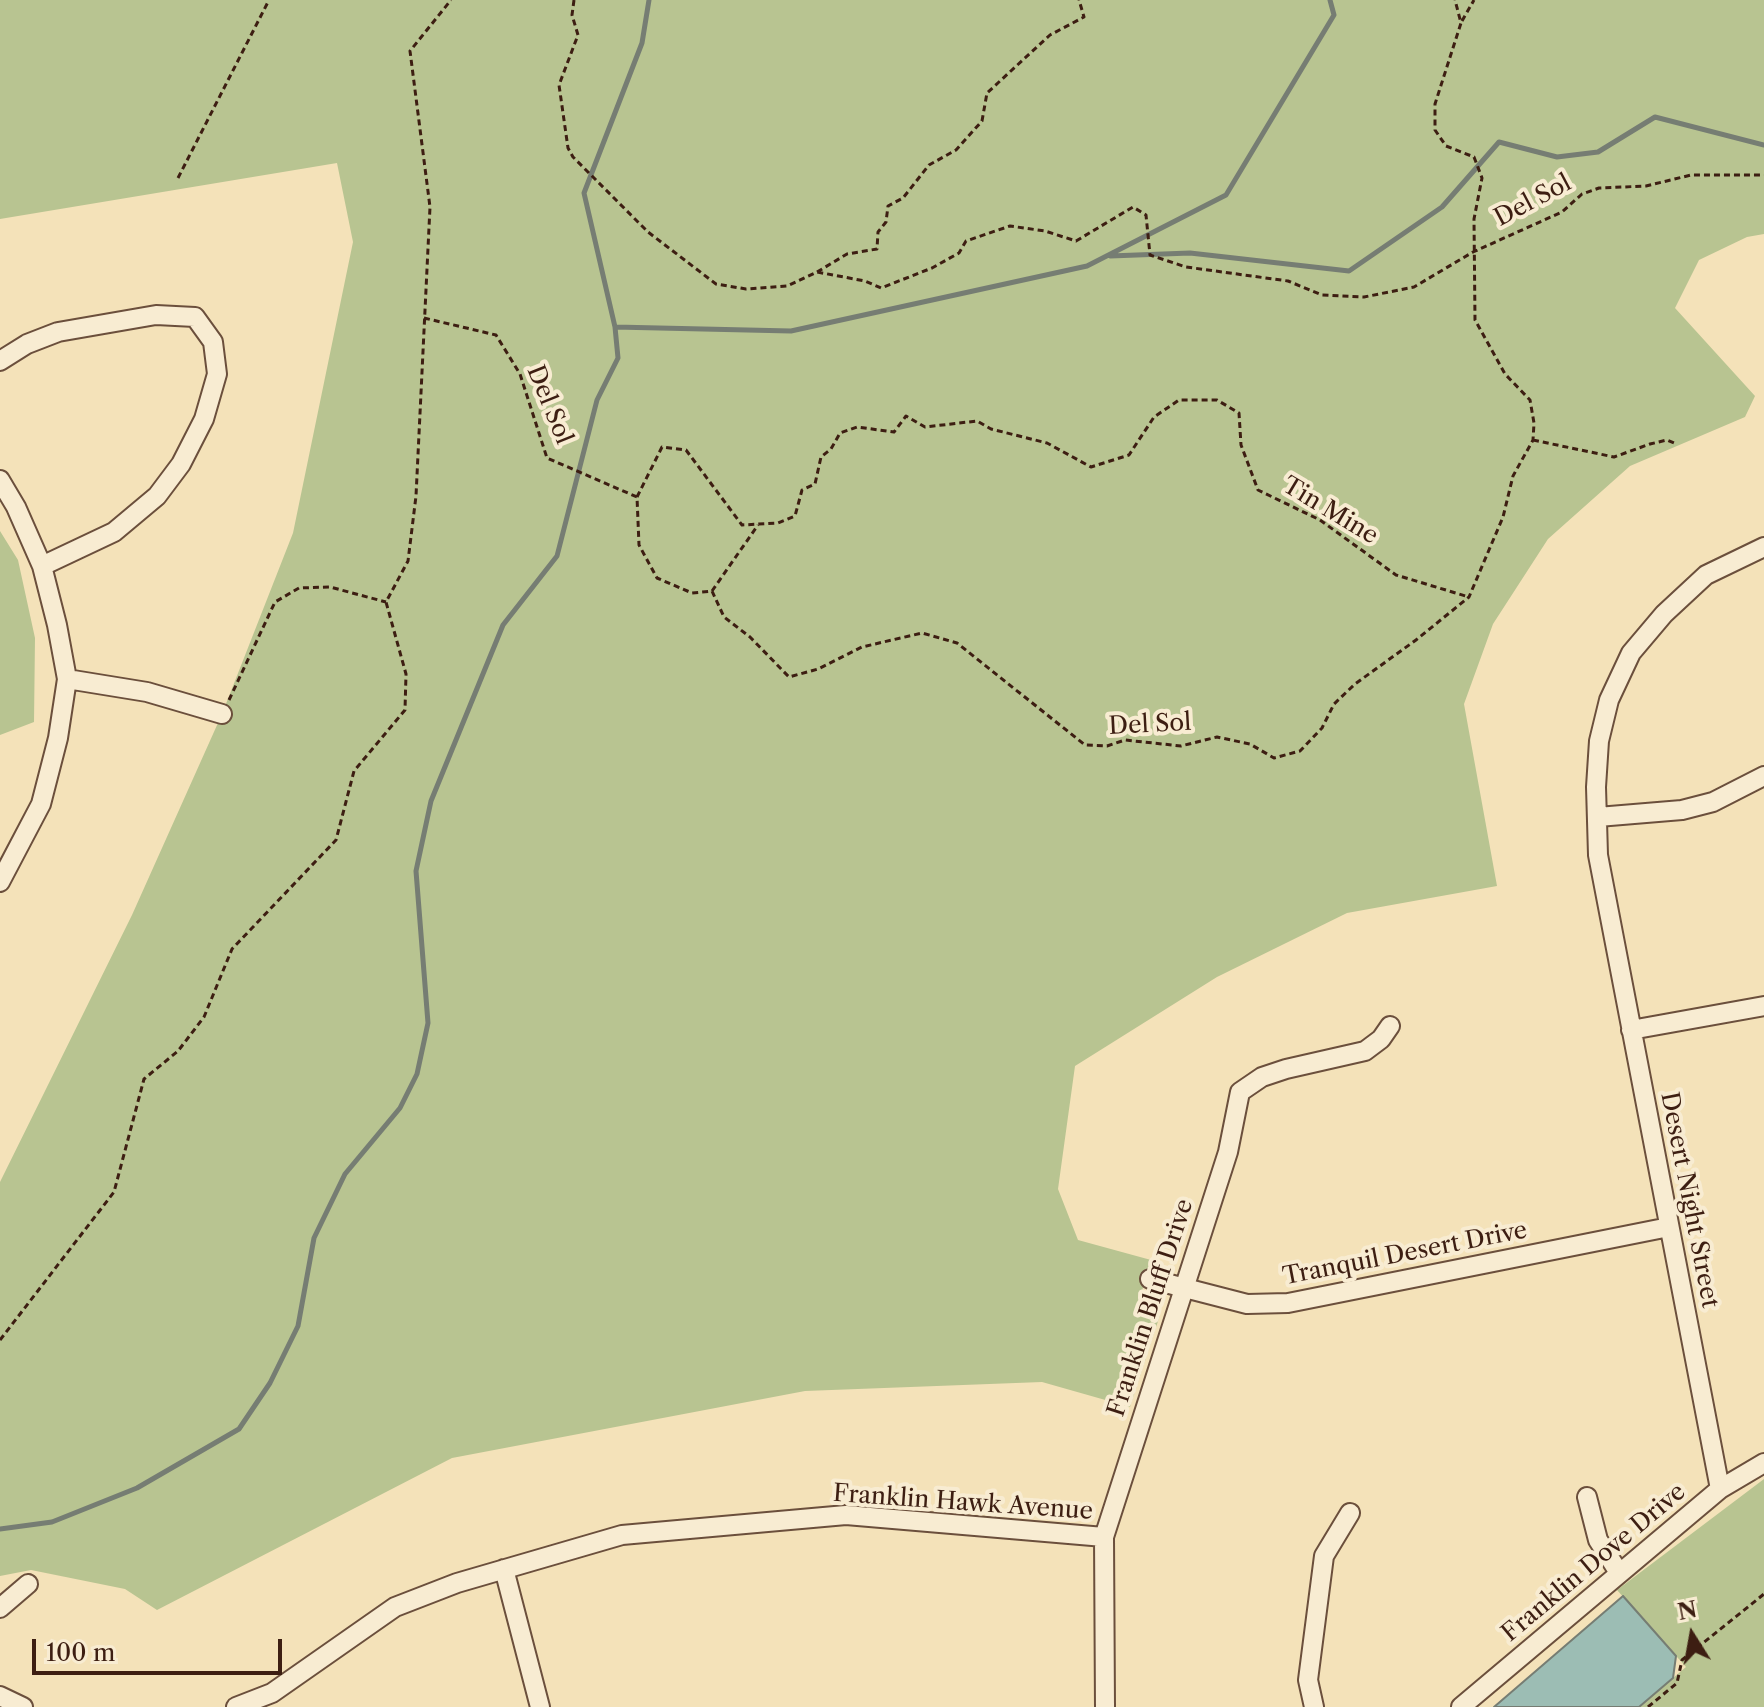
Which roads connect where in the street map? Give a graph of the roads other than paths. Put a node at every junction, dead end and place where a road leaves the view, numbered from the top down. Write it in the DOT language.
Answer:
graph roads {
  1 [pos="0,361"];
  2 [pos="0,480"];
  3 [pos="1764,547"];
  4 [pos="42,566"];
  5 [pos="67,679"];
  6 [pos="222,714"];
  7 [pos="1764,776"];
  8 [pos="1598,817"];
  9 [pos="0,882"];
  10 [pos="1764,1006"];
  11 [pos="1390,1026"];
  12 [pos="1631,1030"];
  13 [pos="1669,1227"];
  14 [pos="1150,1279"];
  15 [pos="1183,1287"];
  16 [pos="1764,1463"];
  17 [pos="1720,1489"];
  18 [pos="1587,1497"];
  19 [pos="1350,1513"];
  20 [pos="1104,1537"];
  21 [pos="504,1569"];
  22 [pos="1618,1571"];
  23 [pos="28,1584"];
  24 [pos="0,1608"];
  25 [pos="0,1696"];
  26 [pos="23,1707"];
  27 [pos="236,1707"];
  28 [pos="540,1707"];
  29 [pos="1105,1707"];
  30 [pos="1314,1707"];
  31 [pos="1461,1707"];
  1 -- 4 [label="street"];
  2 -- 4 [label="street"];
  3 -- 8 [label="street, Desert Night Street"];
  4 -- 5 [label="street"];
  5 -- 6 [label="street"];
  5 -- 9 [label="street"];
  7 -- 8 [label="street"];
  8 -- 12 [label="street, Desert Night Street"];
  10 -- 12 [label="street"];
  11 -- 15 [label="street, Franklin Bluff Drive"];
  12 -- 13 [label="street, Desert Night Street"];
  13 -- 15 [label="street, Tranquil Desert Drive"];
  13 -- 17 [label="street, Desert Night Street"];
  14 -- 15 [label="street, Tranquil Desert Drive"];
  15 -- 20 [label="street, Franklin Bluff Drive"];
  16 -- 17 [label="street, Franklin Dove Drive"];
  17 -- 22 [label="street, Franklin Dove Drive"];
  18 -- 22 [label="street"];
  19 -- 30 [label="street"];
  20 -- 21 [label="street, Franklin Hawk Avenue"];
  20 -- 29 [label="street, Franklin Bluff Drive"];
  21 -- 27 [label="street, Franklin Hawk Avenue"];
  21 -- 28 [label="street"];
  22 -- 31 [label="street, Franklin Dove Drive"];
  23 -- 24 [label="street"];
  25 -- 26 [label="street"];
}
